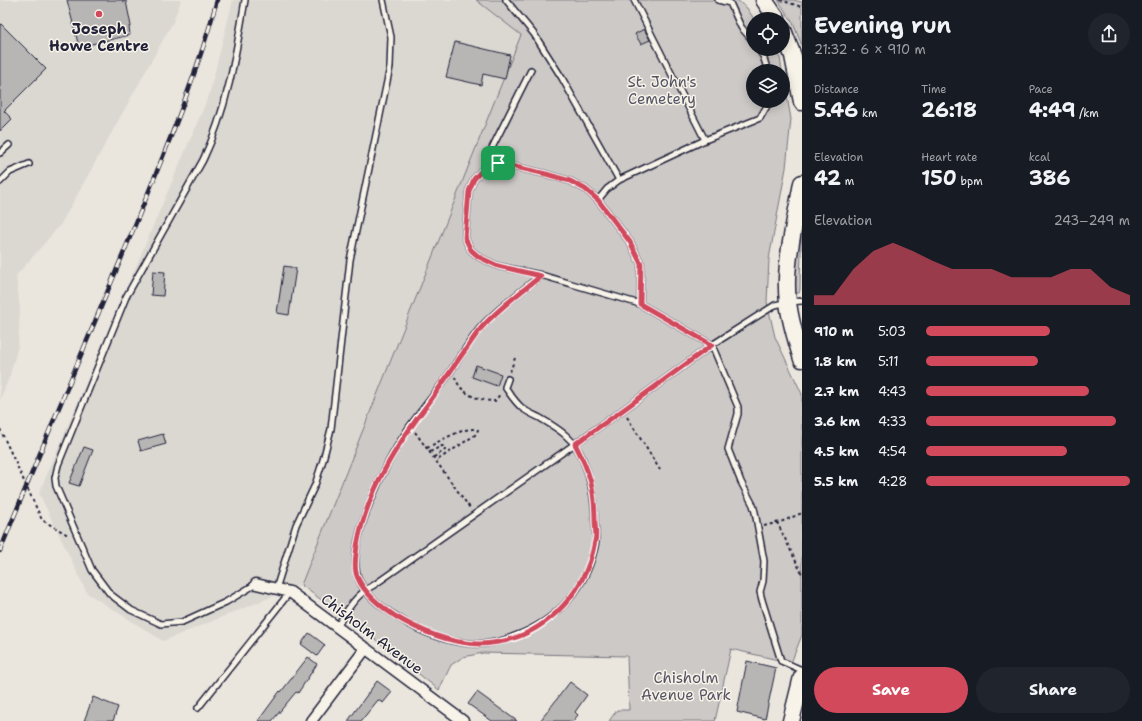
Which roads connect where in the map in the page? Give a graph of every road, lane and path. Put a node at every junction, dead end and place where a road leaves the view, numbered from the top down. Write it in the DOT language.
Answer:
graph roads {
  1 [pos="245,0"];
  2 [pos="383,0"];
  3 [pos="506,0"];
  4 [pos="634,0"];
  5 [pos="718,0"];
  6 [pos="764,0"];
  7 [pos="779,0"];
  8 [pos="802,7"];
  9 [pos="772,12"];
  10 [pos="746,33"];
  11 [pos="790,48"];
  12 [pos="531,70"];
  13 [pos="802,102"];
  14 [pos="766,108"];
  15 [pos="705,140"];
  16 [pos="9,145"];
  17 [pos="0,153"];
  18 [pos="29,164"];
  19 [pos="484,168"];
  20 [pos="619,180"];
  21 [pos="0,182"];
  22 [pos="801,191"];
  23 [pos="598,200"];
  24 [pos="541,276"];
  25 [pos="795,301"];
  26 [pos="640,304"];
  27 [pos="712,345"];
  28 [pos="515,358"];
  29 [pos="802,359"];
  30 [pos="452,369"];
  31 [pos="508,379"];
  32 [pos="505,388"];
  33 [pos="623,410"];
  34 [pos="409,427"];
  35 [pos="0,429"];
  36 [pos="575,444"];
  37 [pos="427,448"];
  38 [pos="430,452"];
  39 [pos="434,457"];
  40 [pos="436,461"];
  41 [pos="660,470"];
  42 [pos="802,513"];
  43 [pos="475,514"];
  44 [pos="777,522"];
  45 [pos="758,528"];
  46 [pos="79,541"];
  47 [pos="802,574"];
  48 [pos="256,584"];
  49 [pos="276,590"];
  50 [pos="365,590"];
  51 [pos="290,592"];
  52 [pos="337,627"];
  53 [pos="366,648"];
  54 [pos="802,670"];
  55 [pos="802,677"];
  56 [pos="198,708"];
  57 [pos="311,721"];
  58 [pos="463,721"];
  59 [pos="791,721"];
  1 -- 46 [label="lane"];
  2 -- 49 [label="lane"];
  3 -- 20 [label="lane"];
  4 -- 15 [label="lane"];
  5 -- 10 [label="lane"];
  6 -- 9 [label="main road"];
  7 -- 8 [label="path"];
  11 -- 13 [label="main road"];
  12 -- 19 [label="lane"];
  14 -- 15 [label="lane"];
  15 -- 20 [label="lane"];
  16 -- 17 [label="lane"];
  18 -- 21 [label="lane"];
  19 -- 23 [label="lane"];
  19 -- 24 [label="lane"];
  20 -- 23 [label="lane"];
  22 -- 25 [label="main road"];
  23 -- 26 [label="lane"];
  24 -- 26 [label="lane"];
  24 -- 30 [label="lane"];
  25 -- 27 [label="lane"];
  25 -- 29 [label="main road"];
  26 -- 27 [label="lane"];
  27 -- 33 [label="lane"];
  27 -- 45 [label="lane"];
  28 -- 31 [label="path"];
  30 -- 32 [label="path"];
  30 -- 34 [label="lane"];
  31 -- 32 [label="lane"];
  32 -- 36 [label="lane"];
  33 -- 36 [label="lane"];
  33 -- 41 [label="path"];
  34 -- 37 [label="path"];
  34 -- 50 [label="lane"];
  35 -- 46 [label="path"];
  36 -- 43 [label="lane"];
  36 -- 50 [label="lane"];
  37 -- 38 [label="path"];
  37 -- 40 [label="path"];
  38 -- 39 [label="path"];
  38 -- 39 [label="path"];
  39 -- 40 [label="path"];
  40 -- 43 [label="path"];
  42 -- 44 [label="path"];
  43 -- 50 [label="lane"];
  44 -- 45 [label="path"];
  44 -- 47 [label="path"];
  45 -- 54 [label="lane"];
  46 -- 48 [label="lane"];
  48 -- 49 [label="street, Chisholm Avenue"];
  49 -- 51 [label="street, Chisholm Avenue"];
  50 -- 52 [label="lane"];
  51 -- 52 [label="street, Chisholm Avenue"];
  51 -- 56 [label="lane"];
  52 -- 53 [label="street, Chisholm Avenue"];
  53 -- 57 [label="street"];
  53 -- 58 [label="street, Chisholm Avenue"];
  55 -- 59 [label="main road"];
}
